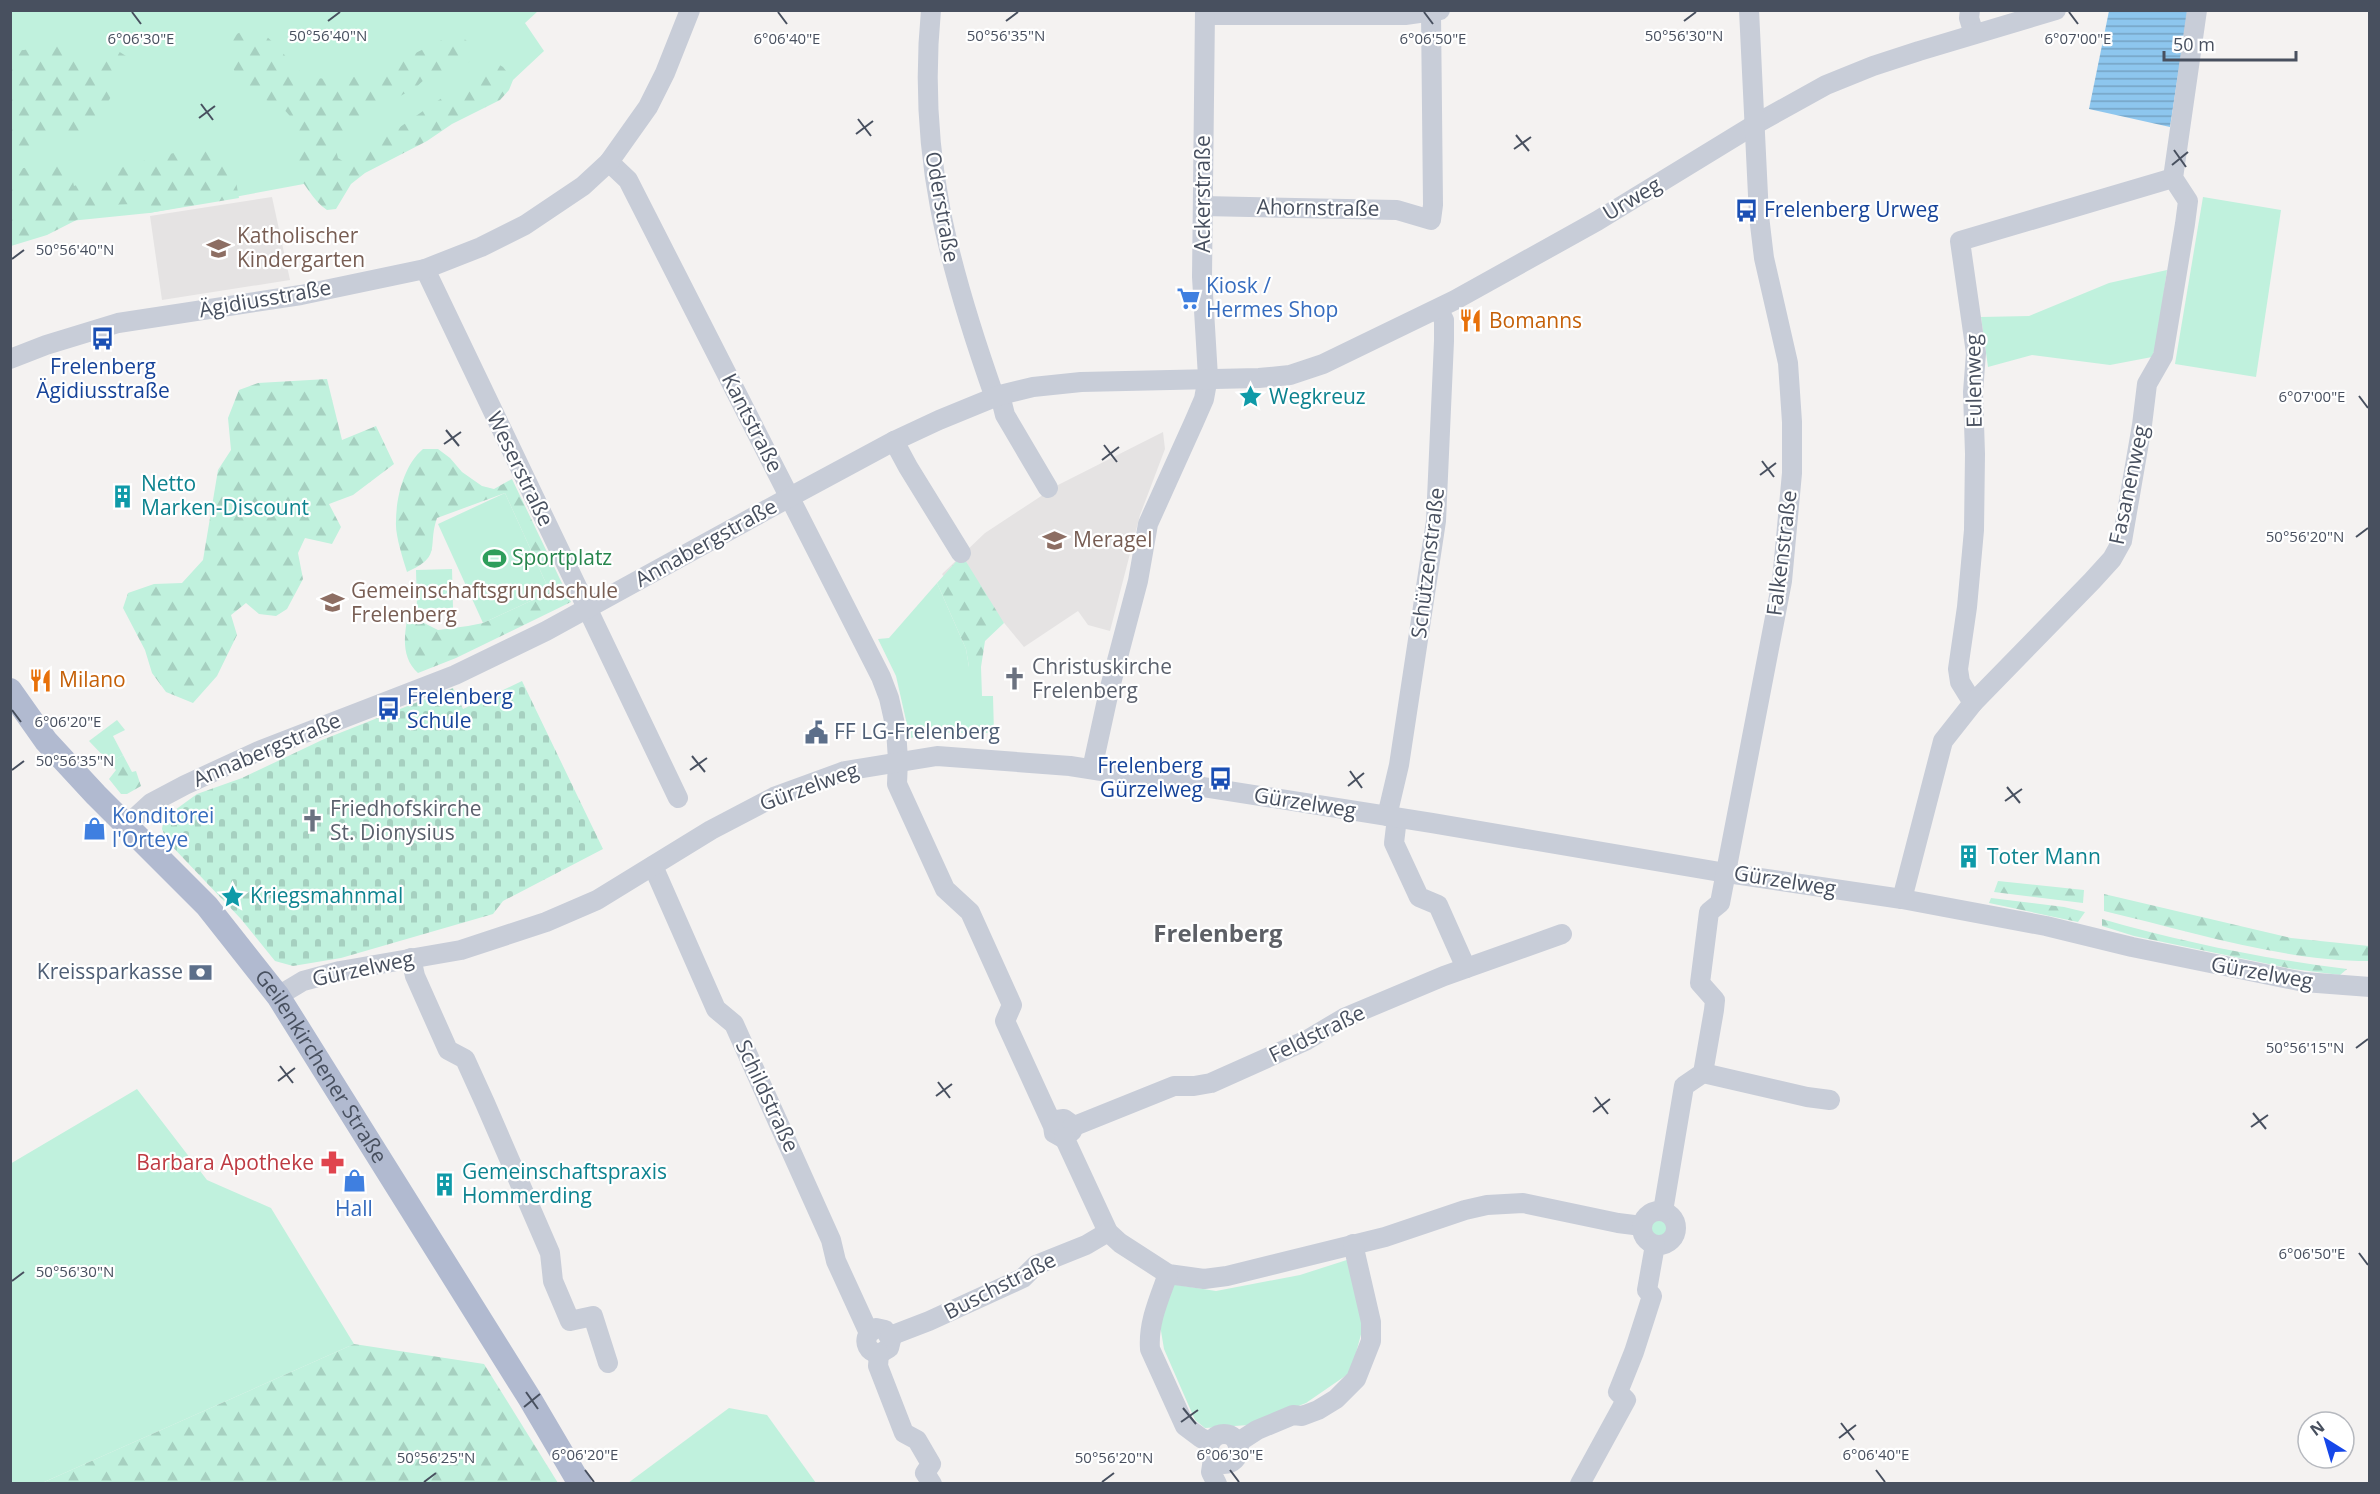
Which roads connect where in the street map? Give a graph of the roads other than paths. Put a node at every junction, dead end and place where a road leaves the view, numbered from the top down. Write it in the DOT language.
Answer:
graph roads {
  1 [pos="690,10"];
  2 [pos="931,10"];
  3 [pos="1749,10"];
  4 [pos="1970,10"];
  5 [pos="2056,10"];
  6 [pos="2197,10"];
  7 [pos="1436,12"];
  8 [pos="1205,13"];
  9 [pos="1974,34"];
  10 [pos="1754,125"];
  11 [pos="609,162"];
  12 [pos="2174,178"];
  13 [pos="1203,206"];
  14 [pos="425,269"];
  15 [pos="1438,309"];
  16 [pos="10,359"];
  17 [pos="1208,377"];
  18 [pos="997,396"];
  19 [pos="894,441"];
  20 [pos="1048,488"];
  21 [pos="790,497"];
  22 [pos="961,553"];
  23 [pos="588,609"];
  24 [pos="10,690"];
  25 [pos="1973,703"];
  26 [pos="898,760"];
  27 [pos="1092,769"];
  28 [pos="678,798"];
  29 [pos="1392,817"];
  30 [pos="127,825"];
  31 [pos="653,866"];
  32 [pos="1726,873"];
  33 [pos="1902,899"];
  34 [pos="1562,934"];
  35 [pos="411,958"];
  36 [pos="1466,968"];
  37 [pos="2370,987"];
  38 [pos="278,996"];
  39 [pos="1703,1073"];
  40 [pos="1830,1100"];
  41 [pos="1060,1128"];
  42 [pos="1663,1211"];
  43 [pos="1642,1226"];
  44 [pos="1108,1232"];
  45 [pos="1353,1244"];
  46 [pos="1655,1245"];
  47 [pos="1168,1274"];
  48 [pos="869,1333"];
  49 [pos="890,1336"];
  50 [pos="879,1354"];
  51 [pos="608,1363"];
  52 [pos="1212,1450"];
  53 [pos="580,1484"];
  54 [pos="932,1484"];
  55 [pos="1217,1484"];
  56 [pos="1580,1484"];
  1 -- 11 [label="street, Ägidiusstraße"];
  2 -- 18 [label="street, Oderstraße"];
  3 -- 10 [label="street, Falkenstraße"];
  4 -- 9 [label="street"];
  5 -- 9 [label="street, Urweg"];
  6 -- 12 [label="street"];
  7 -- 8 [label="street"];
  7 -- 13 [label="street, Ahornstraße"];
  8 -- 13 [label="street, Ackerstraße"];
  9 -- 10 [label="street, Urweg"];
  10 -- 15 [label="street, Urweg"];
  10 -- 32 [label="street, Falkenstraße"];
  11 -- 14 [label="street, Ägidiusstraße"];
  11 -- 21 [label="street, Kantstraße"];
  12 -- 25 [label="street, Fasanenweg"];
  12 -- 25 [label="street, Eulenweg"];
  13 -- 17 [label="street, Ackerstraße"];
  14 -- 16 [label="street, Ägidiusstraße"];
  14 -- 23 [label="street, Weserstraße"];
  15 -- 17 [label="street, Urweg"];
  15 -- 29 [label="street, Schützenstraße"];
  17 -- 18 [label="street, Annabergstraße"];
  17 -- 27 [label="street, Ackerstraße"];
  18 -- 19 [label="street, Annabergstraße"];
  18 -- 20 [label="street, Oderstraße"];
  19 -- 21 [label="street, Annabergstraße"];
  19 -- 22 [label="street"];
  21 -- 23 [label="street, Annabergstraße"];
  21 -- 26 [label="street, Kantstraße"];
  23 -- 28 [label="street, Weserstraße"];
  23 -- 30 [label="street, Annabergstraße"];
  24 -- 30 [label="main road, Geilenkirchener Straße"];
  25 -- 33 [label="street, Fasanenweg"];
  26 -- 27 [label="street, Gürzelweg"];
  26 -- 31 [label="street, Gürzelweg"];
  26 -- 41 [label="street, Kantstraße"];
  27 -- 29 [label="street, Gürzelweg"];
  29 -- 32 [label="street, Gürzelweg"];
  29 -- 36 [label="street, Schützenstraße"];
  30 -- 38 [label="main road, Geilenkirchener Straße"];
  31 -- 35 [label="street, Gürzelweg"];
  31 -- 48 [label="street, Schildstraße"];
  32 -- 33 [label="street, Gürzelweg"];
  32 -- 39 [label="street"];
  33 -- 37 [label="street, Gürzelweg"];
  34 -- 36 [label="street, Feldstraße"];
  35 -- 38 [label="street, Gürzelweg"];
  35 -- 51 [label="street"];
  36 -- 41 [label="street, Feldstraße"];
  38 -- 53 [label="main road, Geilenkirchener Straße"];
  39 -- 40 [label="street"];
  39 -- 42 [label="street"];
  41 -- 44 [label="street"];
  42 -- 43 [label="street"];
  42 -- 46 [label="street"];
  43 -- 45 [label="street"];
  43 -- 46 [label="street"];
  44 -- 47 [label="street"];
  44 -- 49 [label="street, Buschstraße"];
  45 -- 47 [label="street"];
  45 -- 52 [label="street"];
  46 -- 56 [label="street"];
  47 -- 52 [label="street"];
  48 -- 49 [label="street"];
  48 -- 50 [label="street, Schildstraße"];
  49 -- 50 [label="street"];
  50 -- 54 [label="street, Schildstraße"];
  52 -- 55 [label="street"];
}
